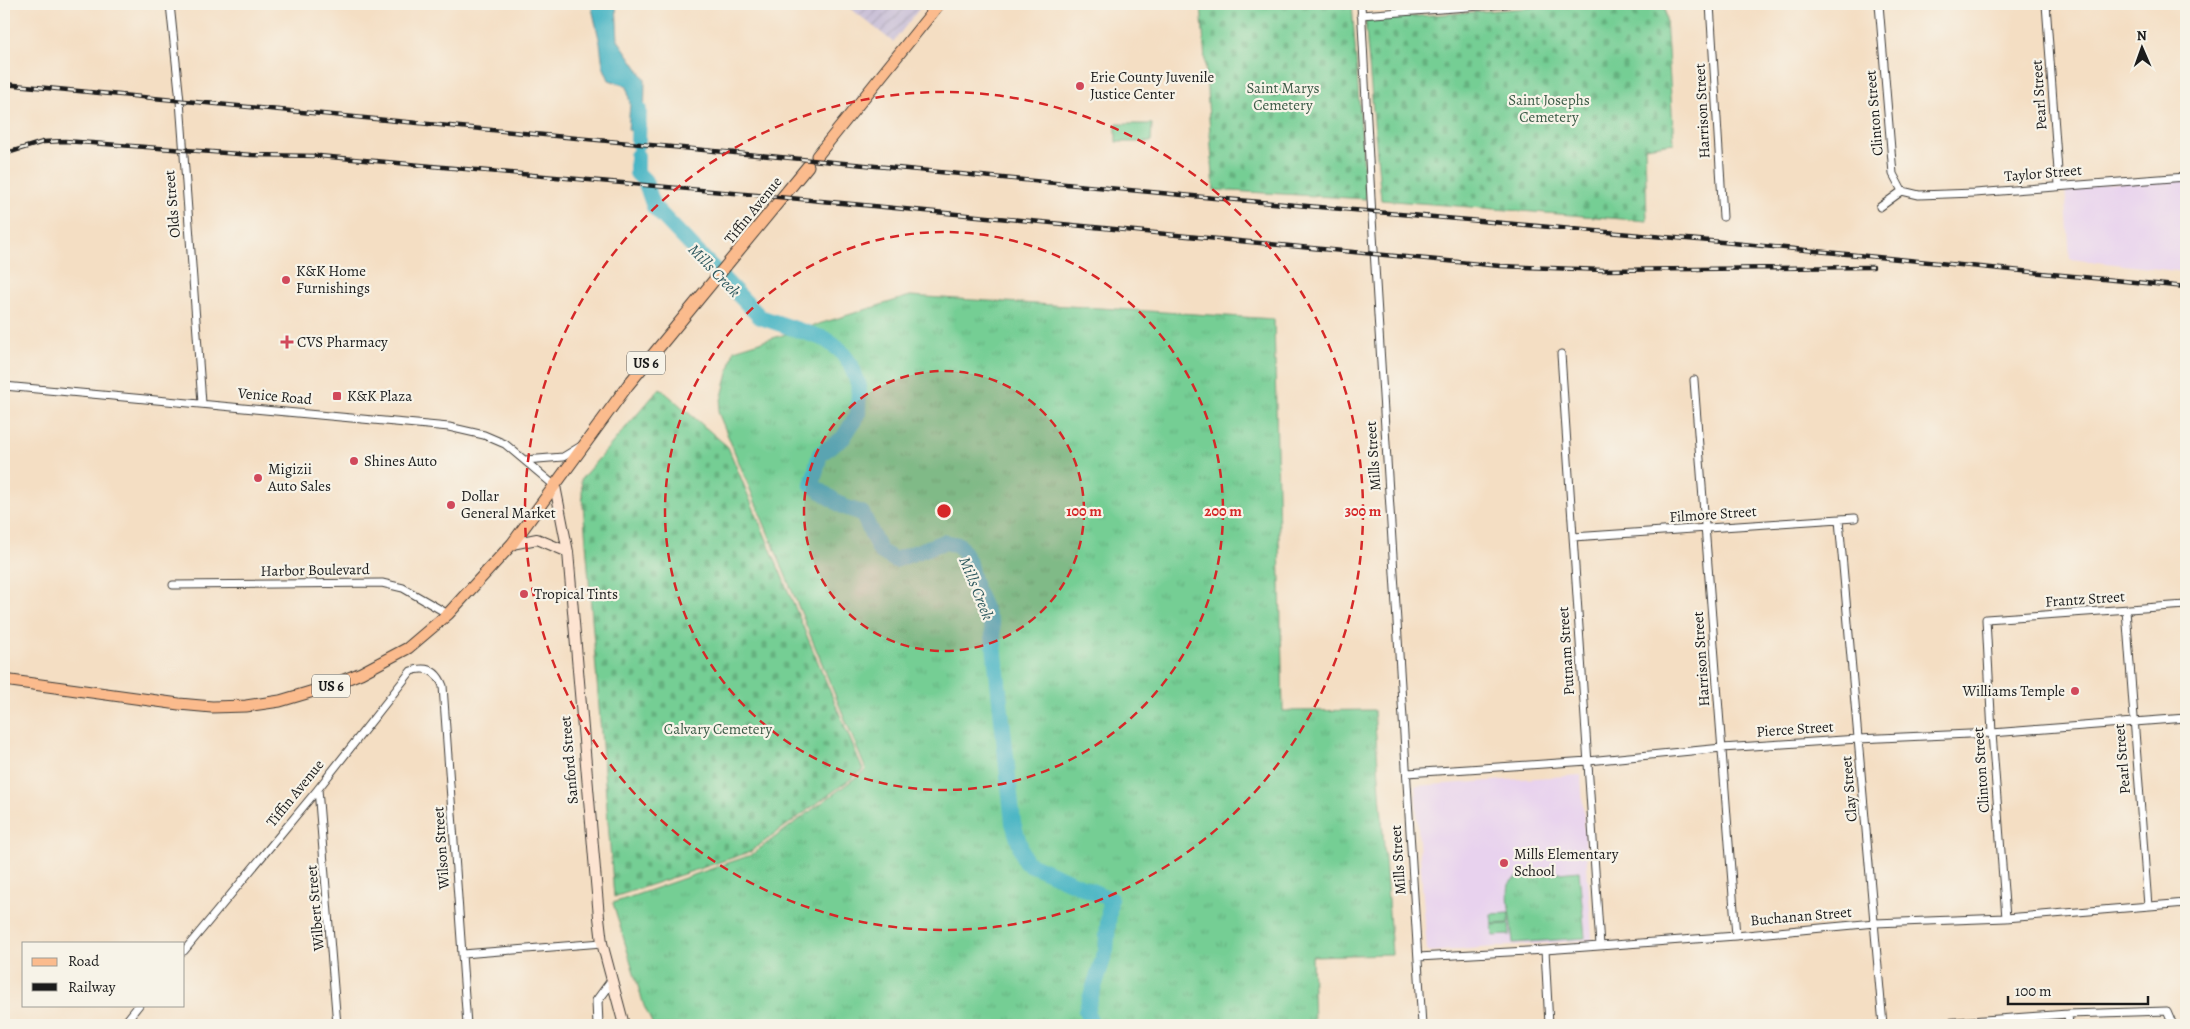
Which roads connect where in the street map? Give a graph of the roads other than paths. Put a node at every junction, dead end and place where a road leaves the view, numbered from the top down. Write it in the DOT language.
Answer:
graph roads {
  1 [pos="170,4"];
  2 [pos="939,4"];
  3 [pos="1360,4"];
  4 [pos="1506,4"];
  5 [pos="1710,4"];
  6 [pos="1879,4"];
  7 [pos="2046,4"];
  8 [pos="1362,15"];
  9 [pos="817,156"];
  10 [pos="808,166"];
  11 [pos="2186,177"];
  12 [pos="2059,185"];
  13 [pos="1902,190"];
  14 [pos="1880,207"];
  15 [pos="1723,217"];
  16 [pos="1561,354"];
  17 [pos="1694,380"];
  18 [pos="4,386"];
  19 [pos="202,403"];
  20 [pos="587,442"];
  21 [pos="525,460"];
  22 [pos="555,486"];
  23 [pos="1855,518"];
  24 [pos="1839,520"];
  25 [pos="1705,528"];
  26 [pos="1573,537"];
  27 [pos="512,544"];
  28 [pos="568,552"];
  29 [pos="173,585"];
  30 [pos="2186,605"];
  31 [pos="2126,610"];
  32 [pos="448,614"];
  33 [pos="1986,620"];
  34 [pos="435,672"];
  35 [pos="4,680"];
  36 [pos="2186,718"];
  37 [pos="2133,722"];
  38 [pos="1992,733"];
  39 [pos="1858,739"];
  40 [pos="1722,748"];
  41 [pos="1588,761"];
  42 [pos="1407,773"];
  43 [pos="318,789"];
  44 [pos="2186,904"];
  45 [pos="2148,906"];
  46 [pos="2006,918"];
  47 [pos="1874,923"];
  48 [pos="1736,936"];
  49 [pos="602,943"];
  50 [pos="1600,946"];
  51 [pos="185,950"];
  52 [pos="1545,950"];
  53 [pos="463,954"];
  54 [pos="1418,957"];
  55 [pos="612,982"];
  56 [pos="139,1006"];
  57 [pos="2068,1014"];
  58 [pos="123,1025"];
  59 [pos="337,1025"];
  60 [pos="467,1025"];
  61 [pos="598,1025"];
  62 [pos="624,1025"];
  63 [pos="1422,1025"];
  64 [pos="1549,1025"];
  65 [pos="1884,1025"];
  66 [pos="1914,1025"];
  67 [pos="2069,1025"];
  68 [pos="2173,1025"];
  1 -- 19 [label="street, Olds Street"];
  2 -- 9 [label="main road"];
  3 -- 8 [label="street, Mills Street"];
  4 -- 8 [label="street"];
  5 -- 15 [label="street, Harrison Street"];
  6 -- 13 [label="street, Clinton Street"];
  7 -- 12 [label="street, Pearl Street"];
  8 -- 42 [label="street, Mills Street"];
  10 -- 20 [label="main road, Tiffin Avenue / US 6"];
  11 -- 12 [label="street, Taylor Street"];
  12 -- 13 [label="street, Taylor Street"];
  13 -- 14 [label="street"];
  16 -- 26 [label="street, Putnam Street"];
  17 -- 25 [label="street, Harrison Street"];
  18 -- 19 [label="street, Venice Road"];
  19 -- 21 [label="street, Venice Road"];
  20 -- 21 [label="street"];
  20 -- 22 [label="main road, Tiffin Avenue / US 6"];
  21 -- 22 [label="street, Venice Road"];
  22 -- 27 [label="main road, US 6"];
  22 -- 28 [label="main road, Sanford Street"];
  23 -- 24 [label="street, Filmore Street"];
  24 -- 25 [label="street, Filmore Street"];
  24 -- 39 [label="street, Clay Street"];
  25 -- 26 [label="street, Filmore Street"];
  25 -- 40 [label="street, Harrison Street"];
  26 -- 41 [label="street, Putnam Street"];
  27 -- 28 [label="main road"];
  27 -- 32 [label="main road, US 6"];
  28 -- 49 [label="main road, Sanford Street"];
  29 -- 32 [label="street, Harbor Boulevard"];
  30 -- 31 [label="street, Frantz Street"];
  31 -- 33 [label="street, Frantz Street"];
  31 -- 37 [label="street, Pearl Street"];
  32 -- 35 [label="main road, US 6"];
  33 -- 38 [label="street, Clinton Street"];
  34 -- 43 [label="street, Tiffin Avenue"];
  34 -- 53 [label="street, Wilson Street"];
  36 -- 37 [label="street, Pierce Street"];
  37 -- 38 [label="street, Pierce Street"];
  37 -- 45 [label="street, Pearl Street"];
  38 -- 39 [label="street, Pierce Street"];
  38 -- 46 [label="street, Clinton Street"];
  39 -- 40 [label="street, Pierce Street"];
  39 -- 47 [label="street, Clay Street"];
  40 -- 41 [label="street, Pierce Street"];
  40 -- 48 [label="street, Harrison Street"];
  41 -- 42 [label="street, Pierce Street"];
  41 -- 50 [label="street, Putnam Street"];
  42 -- 54 [label="street, Mills Street"];
  43 -- 51 [label="street, Tiffin Avenue"];
  43 -- 59 [label="street, Wilbert Street"];
  44 -- 45 [label="street, Buchanan Street"];
  45 -- 46 [label="street, Buchanan Street"];
  46 -- 47 [label="street, Buchanan Street"];
  47 -- 48 [label="street, Buchanan Street"];
  47 -- 65 [label="street, Clay Street"];
  48 -- 50 [label="street, Buchanan Street"];
  49 -- 53 [label="street"];
  49 -- 55 [label="main road, Sanford Street"];
  50 -- 52 [label="street, Buchanan Street"];
  52 -- 54 [label="street, Buchanan Street"];
  52 -- 64 [label="street"];
  53 -- 60 [label="street, Wilson Street"];
  54 -- 63 [label="street, Mills Street"];
  55 -- 61 [label="street"];
  55 -- 62 [label="main road, Sanford Street"];
  56 -- 58 [label="street"];
  57 -- 66 [label="street"];
  57 -- 67 [label="street"];
  57 -- 68 [label="street"];
}
